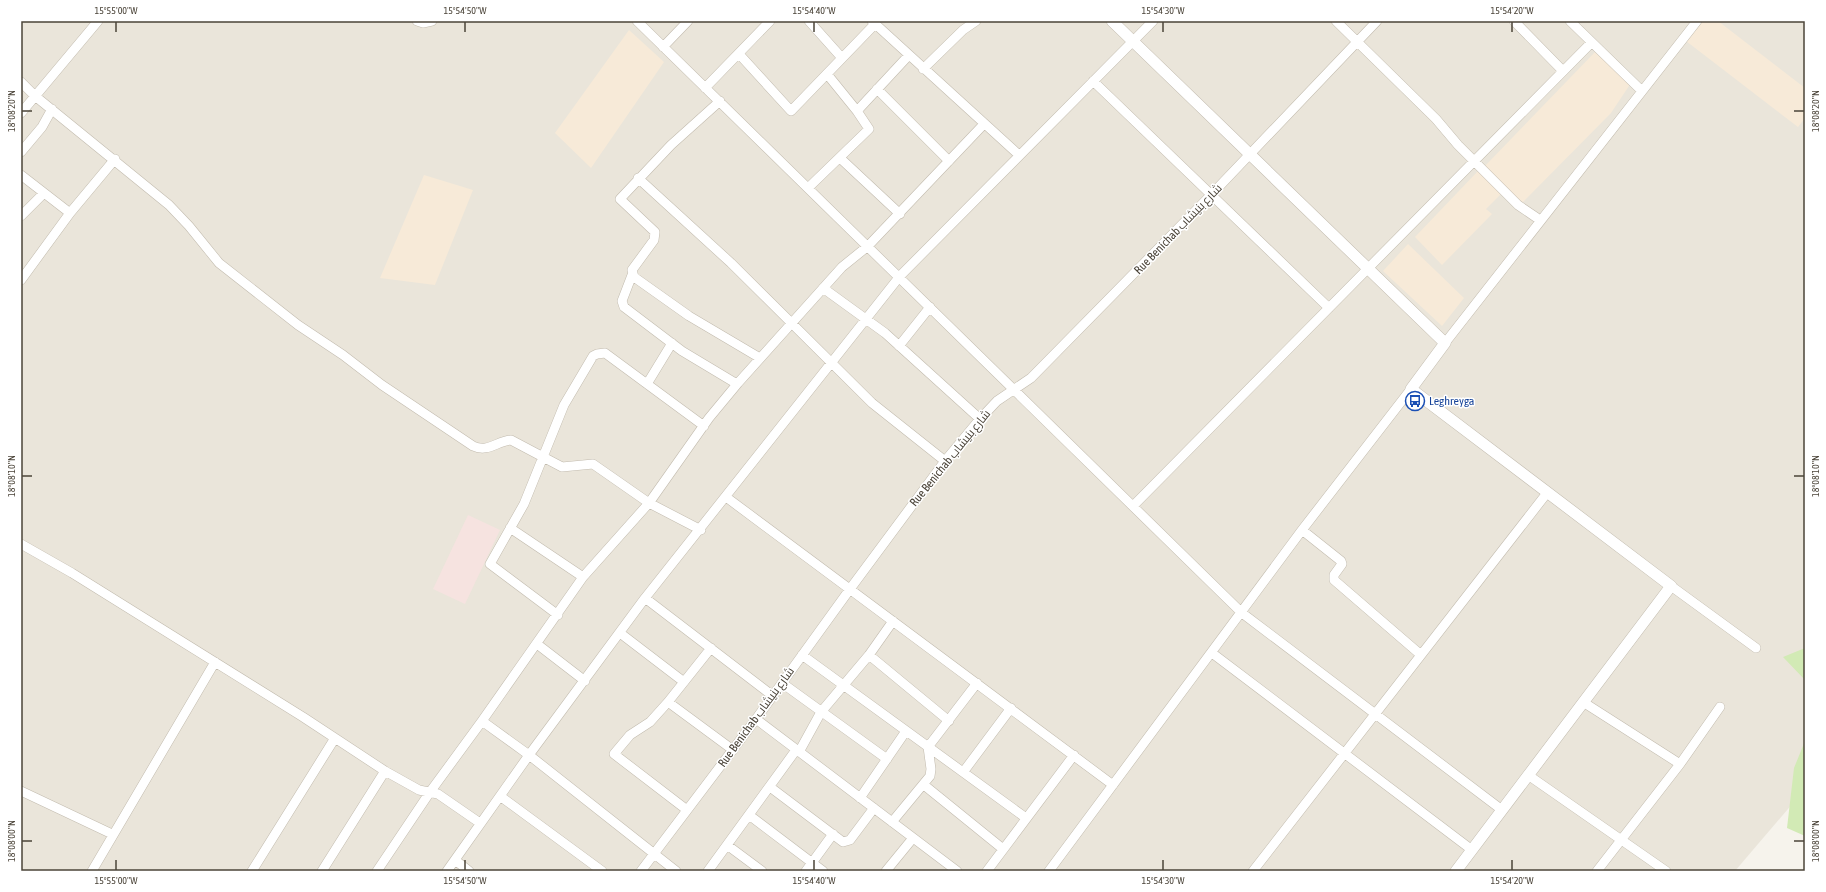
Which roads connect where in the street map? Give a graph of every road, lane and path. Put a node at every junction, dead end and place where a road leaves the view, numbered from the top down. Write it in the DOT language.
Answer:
graph roads {
  1 [pos="98,21"];
  2 [pos="417,21"];
  3 [pos="432,21"];
  4 [pos="637,21"];
  5 [pos="688,21"];
  6 [pos="770,21"];
  7 [pos="809,21"];
  8 [pos="976,21"];
  9 [pos="1112,21"];
  10 [pos="1153,21"];
  11 [pos="1336,21"];
  12 [pos="1377,21"];
  13 [pos="1514,21"];
  14 [pos="1570,21"];
  15 [pos="1697,21"];
  16 [pos="873,22"];
  17 [pos="1132,41"];
  18 [pos="1358,42"];
  19 [pos="1591,43"];
  20 [pos="664,47"];
  21 [pos="739,54"];
  22 [pos="909,55"];
  23 [pos="842,58"];
  24 [pos="923,69"];
  25 [pos="1562,70"];
  26 [pos="827,74"];
  27 [pos="1092,81"];
  28 [pos="21,82"];
  29 [pos="705,88"];
  30 [pos="877,89"];
  31 [pos="1642,91"];
  32 [pos="35,96"];
  33 [pos="720,101"];
  34 [pos="52,109"];
  35 [pos="857,111"];
  36 [pos="21,113"];
  37 [pos="984,124"];
  38 [pos="21,152"];
  39 [pos="1250,154"];
  40 [pos="1019,155"];
  41 [pos="840,158"];
  42 [pos="115,159"];
  43 [pos="1475,160"];
  44 [pos="949,161"];
  45 [pos="21,175"];
  46 [pos="638,178"];
  47 [pos="808,188"];
  48 [pos="44,193"];
  49 [pos="1211,195"];
  50 [pos="70,213"];
  51 [pos="900,214"];
  52 [pos="21,216"];
  53 [pos="1540,220"];
  54 [pos="868,246"];
  55 [pos="1367,268"];
  56 [pos="632,275"];
  57 [pos="900,276"];
  58 [pos="21,280"];
  59 [pos="823,288"];
  60 [pos="930,307"];
  61 [pos="1329,308"];
  62 [pos="866,321"];
  63 [pos="791,322"];
  64 [pos="672,343"];
  65 [pos="1445,344"];
  66 [pos="898,346"];
  67 [pos="760,358"];
  68 [pos="832,364"];
  69 [pos="646,384"];
  70 [pos="737,384"];
  71 [pos="1411,389"];
  72 [pos="1013,390"];
  73 [pos="980,419"];
  74 [pos="704,426"];
  75 [pos="544,456"];
  76 [pos="945,461"];
  77 [pos="1547,493"];
  78 [pos="726,497"];
  79 [pos="649,503"];
  80 [pos="1133,506"];
  81 [pos="510,528"];
  82 [pos="701,530"];
  83 [pos="1302,530"];
  84 [pos="21,544"];
  85 [pos="583,577"];
  86 [pos="1671,586"];
  87 [pos="850,588"];
  88 [pos="645,598"];
  89 [pos="1242,613"];
  90 [pos="558,615"];
  91 [pos="893,621"];
  92 [pos="620,633"];
  93 [pos="537,644"];
  94 [pos="711,648"];
  95 [pos="1756,648"];
  96 [pos="1212,653"];
  97 [pos="802,654"];
  98 [pos="869,655"];
  99 [pos="1421,655"];
  100 [pos="215,662"];
  101 [pos="585,681"];
  102 [pos="684,682"];
  103 [pos="782,683"];
  104 [pos="977,683"];
  105 [pos="843,684"];
  106 [pos="773,696"];
  107 [pos="668,702"];
  108 [pos="1583,702"];
  109 [pos="1720,707"];
  110 [pos="1011,708"];
  111 [pos="821,712"];
  112 [pos="1376,714"];
  113 [pos="756,719"];
  114 [pos="482,721"];
  115 [pos="949,721"];
  116 [pos="906,732"];
  117 [pos="335,738"];
  118 [pos="928,747"];
  119 [pos="733,750"];
  120 [pos="798,751"];
  121 [pos="1344,754"];
  122 [pos="529,755"];
  123 [pos="1074,755"];
  124 [pos="887,759"];
  125 [pos="1680,764"];
  126 [pos="385,771"];
  127 [pos="964,771"];
  128 [pos="1528,775"];
  129 [pos="924,785"];
  130 [pos="1113,785"];
  131 [pos="770,787"];
  132 [pos="21,791"];
  133 [pos="430,792"];
  134 [pos="500,796"];
  135 [pos="860,798"];
  136 [pos="874,808"];
  137 [pos="687,810"];
  138 [pos="1502,810"];
  139 [pos="749,815"];
  140 [pos="1026,818"];
  141 [pos="892,822"];
  142 [pos="480,823"];
  143 [pos="112,834"];
  144 [pos="833,834"];
  145 [pos="913,838"];
  146 [pos="1622,839"];
  147 [pos="727,845"];
  148 [pos="1003,849"];
  149 [pos="1472,850"];
  150 [pos="654,854"];
  151 [pos="455,860"];
  152 [pos="812,863"];
  153 [pos="92,871"];
  154 [pos="252,871"];
  155 [pos="322,871"];
  156 [pos="377,871"];
  157 [pos="447,871"];
  158 [pos="470,871"];
  159 [pos="602,871"];
  160 [pos="641,871"];
  161 [pos="676,871"];
  162 [pos="708,871"];
  163 [pos="762,871"];
  164 [pos="806,871"];
  165 [pos="823,871"];
  166 [pos="886,871"];
  167 [pos="957,871"];
  168 [pos="987,871"];
  169 [pos="1048,871"];
  170 [pos="1253,871"];
  171 [pos="1456,871"];
  172 [pos="1597,871"];
  173 [pos="1666,871"];
  1 -- 32 [label="street"];
  2 -- 3 [label="street"];
  4 -- 20 [label="street"];
  5 -- 20 [label="street"];
  6 -- 21 [label="street"];
  7 -- 23 [label="street"];
  8 -- 24 [label="street"];
  9 -- 17 [label="street"];
  10 -- 17 [label="street"];
  11 -- 18 [label="street"];
  12 -- 18 [label="street, Rue Benichab شارع بنيشاب"];
  13 -- 25 [label="street"];
  14 -- 19 [label="street"];
  15 -- 31 [label="street"];
  16 -- 22 [label="street"];
  16 -- 23 [label="street"];
  17 -- 27 [label="street"];
  17 -- 39 [label="street"];
  18 -- 39 [label="street, Rue Benichab شارع بنيشاب"];
  18 -- 43 [label="street"];
  19 -- 25 [label="street"];
  19 -- 31 [label="street"];
  20 -- 29 [label="street"];
  21 -- 26 [label="street"];
  21 -- 29 [label="street"];
  22 -- 24 [label="street"];
  22 -- 30 [label="street"];
  23 -- 26 [label="street"];
  24 -- 37 [label="street"];
  25 -- 43 [label="street"];
  26 -- 35 [label="street"];
  27 -- 40 [label="street"];
  27 -- 49 [label="street"];
  28 -- 32 [label="street"];
  29 -- 33 [label="street"];
  30 -- 35 [label="street"];
  30 -- 44 [label="street"];
  31 -- 53 [label="street"];
  32 -- 34 [label="street"];
  32 -- 36 [label="street"];
  33 -- 46 [label="street"];
  33 -- 47 [label="street"];
  34 -- 38 [label="street"];
  34 -- 42 [label="street"];
  35 -- 41 [label="street"];
  37 -- 40 [label="street"];
  37 -- 44 [label="street"];
  39 -- 49 [label="street, Rue Benichab شارع بنيشاب"];
  39 -- 55 [label="street"];
  40 -- 57 [label="street"];
  41 -- 47 [label="street"];
  41 -- 51 [label="street"];
  42 -- 50 [label="street"];
  42 -- 75 [label="street"];
  43 -- 53 [label="street"];
  43 -- 55 [label="street"];
  44 -- 51 [label="street"];
  45 -- 48 [label="street"];
  46 -- 56 [label="street"];
  46 -- 63 [label="street"];
  47 -- 54 [label="street"];
  48 -- 50 [label="street"];
  48 -- 52 [label="street"];
  49 -- 61 [label="street"];
  49 -- 72 [label="street, Rue Benichab شارع بنيشاب"];
  50 -- 58 [label="street"];
  51 -- 54 [label="street"];
  53 -- 65 [label="street"];
  54 -- 57 [label="street"];
  54 -- 59 [label="street"];
  55 -- 61 [label="street"];
  55 -- 65 [label="street"];
  56 -- 64 [label="street"];
  56 -- 67 [label="street"];
  57 -- 60 [label="street"];
  57 -- 62 [label="street"];
  59 -- 62 [label="street"];
  59 -- 63 [label="street"];
  60 -- 66 [label="street"];
  60 -- 72 [label="street"];
  61 -- 80 [label="street"];
  62 -- 66 [label="street"];
  62 -- 68 [label="street"];
  63 -- 67 [label="street"];
  63 -- 68 [label="street"];
  64 -- 69 [label="street"];
  64 -- 70 [label="street"];
  65 -- 71 [label="street"];
  66 -- 73 [label="street"];
  67 -- 70 [label="street"];
  68 -- 76 [label="street"];
  68 -- 78 [label="street"];
  69 -- 74 [label="street"];
  69 -- 75 [label="street"];
  70 -- 74 [label="street"];
  71 -- 77 [label="street"];
  71 -- 83 [label="street"];
  72 -- 73 [label="street, Rue Benichab شارع بنيشاب"];
  72 -- 80 [label="street"];
  73 -- 76 [label="street, Rue Benichab شارع بنيشاب"];
  74 -- 79 [label="street"];
  75 -- 79 [label="street"];
  75 -- 81 [label="street"];
  76 -- 87 [label="street, Rue Benichab شارع بنيشاب"];
  77 -- 86 [label="street"];
  77 -- 99 [label="street"];
  78 -- 82 [label="street"];
  78 -- 87 [label="street"];
  79 -- 82 [label="street"];
  79 -- 85 [label="street"];
  80 -- 89 [label="street"];
  81 -- 85 [label="street"];
  81 -- 90 [label="street"];
  82 -- 88 [label="street"];
  83 -- 89 [label="street"];
  83 -- 99 [label="street"];
  84 -- 100 [label="street"];
  85 -- 90 [label="street"];
  86 -- 95 [label="street"];
  86 -- 108 [label="street"];
  87 -- 91 [label="street"];
  87 -- 97 [label="street, Rue Benichab شارع بنيشاب"];
  88 -- 92 [label="street"];
  88 -- 94 [label="street"];
  89 -- 96 [label="street"];
  89 -- 112 [label="street"];
  90 -- 93 [label="street"];
  91 -- 98 [label="street"];
  91 -- 104 [label="street"];
  92 -- 101 [label="street"];
  92 -- 102 [label="street"];
  93 -- 101 [label="street"];
  93 -- 114 [label="street"];
  94 -- 102 [label="street"];
  94 -- 106 [label="street"];
  96 -- 121 [label="street"];
  96 -- 130 [label="street"];
  97 -- 103 [label="street, Rue Benichab شارع بنيشاب"];
  97 -- 105 [label="street"];
  98 -- 105 [label="street"];
  98 -- 115 [label="street"];
  99 -- 112 [label="street"];
  100 -- 117 [label="street"];
  100 -- 143 [label="street"];
  101 -- 122 [label="street"];
  102 -- 107 [label="street"];
  103 -- 106 [label="street, Rue Benichab شارع بنيشاب"];
  103 -- 111 [label="street"];
  104 -- 110 [label="street"];
  104 -- 115 [label="street"];
  105 -- 111 [label="street"];
  105 -- 116 [label="street"];
  106 -- 113 [label="street, Rue Benichab شارع بنيشاب"];
  107 -- 119 [label="street"];
  107 -- 137 [label="street"];
  108 -- 125 [label="street"];
  108 -- 128 [label="street"];
  109 -- 125 [label="street"];
  110 -- 123 [label="street"];
  110 -- 127 [label="street"];
  111 -- 120 [label="street"];
  111 -- 124 [label="street"];
  112 -- 121 [label="street"];
  112 -- 138 [label="street"];
  113 -- 119 [label="street, Rue Benichab شارع بنيشاب"];
  113 -- 120 [label="street"];
  114 -- 122 [label="street"];
  114 -- 133 [label="street"];
  115 -- 118 [label="street"];
  116 -- 118 [label="street"];
  116 -- 124 [label="street"];
  117 -- 126 [label="street"];
  117 -- 154 [label="street"];
  118 -- 127 [label="street"];
  118 -- 129 [label="street"];
  119 -- 137 [label="street, Rue Benichab شارع بنيشاب"];
  120 -- 131 [label="street"];
  120 -- 135 [label="street"];
  121 -- 149 [label="street"];
  121 -- 170 [label="street"];
  122 -- 134 [label="street"];
  122 -- 150 [label="street"];
  123 -- 130 [label="street"];
  123 -- 140 [label="street"];
  124 -- 135 [label="street"];
  125 -- 146 [label="street"];
  126 -- 133 [label="street"];
  126 -- 155 [label="street"];
  127 -- 140 [label="street"];
  128 -- 138 [label="street"];
  128 -- 146 [label="street"];
  129 -- 141 [label="street"];
  129 -- 148 [label="street"];
  130 -- 169 [label="street"];
  131 -- 139 [label="street"];
  131 -- 144 [label="street"];
  132 -- 143 [label="street"];
  133 -- 142 [label="street"];
  133 -- 156 [label="street"];
  134 -- 142 [label="street"];
  134 -- 159 [label="street"];
  135 -- 136 [label="street"];
  136 -- 141 [label="street"];
  136 -- 144 [label="street"];
  137 -- 150 [label="street, Rue Benichab شارع بنيشاب"];
  138 -- 149 [label="street"];
  139 -- 147 [label="street"];
  139 -- 152 [label="street"];
  140 -- 148 [label="street"];
  141 -- 145 [label="street"];
  142 -- 151 [label="street"];
  143 -- 153 [label="street"];
  144 -- 152 [label="street"];
  145 -- 166 [label="street"];
  145 -- 167 [label="street"];
  146 -- 172 [label="street"];
  146 -- 173 [label="street"];
  147 -- 162 [label="street"];
  147 -- 163 [label="street"];
  148 -- 168 [label="street"];
  149 -- 171 [label="street"];
  150 -- 160 [label="street, Rue Benichab شارع بنيشاب"];
  150 -- 161 [label="street"];
  151 -- 157 [label="street"];
  151 -- 158 [label="street"];
  152 -- 164 [label="street"];
  152 -- 165 [label="street"];
}
